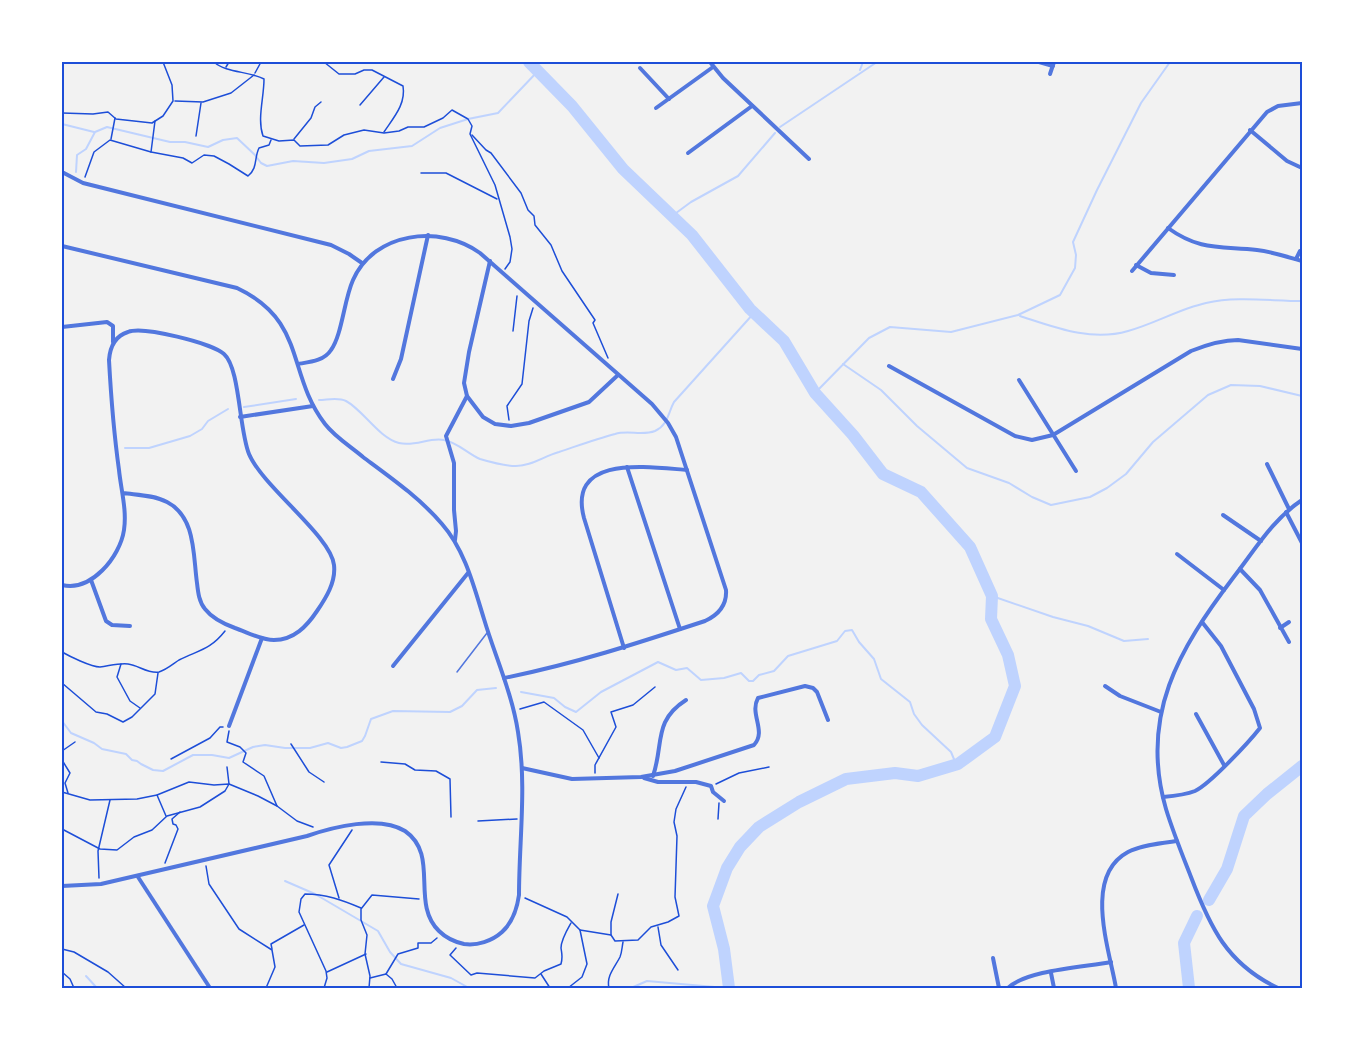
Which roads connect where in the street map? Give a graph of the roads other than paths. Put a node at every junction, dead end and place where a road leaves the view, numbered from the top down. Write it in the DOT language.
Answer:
graph roads {
  1 [pos="710,62"];
  2 [pos="1039,62"];
  3 [pos="1054,64"];
  4 [pos="713,67"];
  5 [pos="640,68"];
  6 [pos="1050,74"];
  7 [pos="669,99"];
  8 [pos="1302,104"];
  9 [pos="752,106"];
  10 [pos="656,108"];
  11 [pos="1250,130"];
  12 [pos="688,153"];
  13 [pos="809,159"];
  14 [pos="1302,168"];
  15 [pos="62,172"];
  16 [pos="1168,228"];
  17 [pos="428,235"];
  18 [pos="62,246"];
  19 [pos="1300,251"];
  20 [pos="1296,260"];
  21 [pos="490,261"];
  22 [pos="1302,261"];
  23 [pos="362,263"];
  24 [pos="1136,265"];
  25 [pos="1132,271"];
  26 [pos="1174,275"];
  27 [pos="62,327"];
  28 [pos="113,343"];
  29 [pos="1302,349"];
  30 [pos="298,364"];
  31 [pos="890,366"];
  32 [pos="618,375"];
  33 [pos="393,379"];
  34 [pos="1019,380"];
  35 [pos="467,396"];
  36 [pos="313,406"];
  37 [pos="240,417"];
  38 [pos="1053,435"];
  39 [pos="1267,464"];
  40 [pos="627,467"];
  41 [pos="687,470"];
  42 [pos="1076,471"];
  43 [pos="123,493"];
  44 [pos="1302,500"];
  45 [pos="1288,511"];
  46 [pos="1223,515"];
  47 [pos="454,540"];
  48 [pos="1261,541"];
  49 [pos="1302,543"];
  50 [pos="1177,554"];
  51 [pos="1240,569"];
  52 [pos="468,573"];
  53 [pos="91,580"];
  54 [pos="62,585"];
  55 [pos="1224,590"];
  56 [pos="1202,622"];
  57 [pos="1289,622"];
  58 [pos="130,626"];
  59 [pos="1280,628"];
  60 [pos="680,630"];
  61 [pos="488,633"];
  62 [pos="262,638"];
  63 [pos="1288,642"];
  64 [pos="624,648"];
  65 [pos="393,666"];
  66 [pos="457,672"];
  67 [pos="504,678"];
  68 [pos="1105,686"];
  69 [pos="686,700"];
  70 [pos="1161,712"];
  71 [pos="1196,714"];
  72 [pos="828,720"];
  73 [pos="229,726"];
  74 [pos="1224,765"];
  75 [pos="522,768"];
  76 [pos="652,776"];
  77 [pos="641,777"];
  78 [pos="1163,797"];
  79 [pos="724,801"];
  80 [pos="1177,841"];
  81 [pos="138,877"];
  82 [pos="62,886"];
  83 [pos="993,958"];
  84 [pos="1111,962"];
  85 [pos="1051,973"];
  86 [pos="210,988"];
  87 [pos="999,988"];
  88 [pos="1008,988"];
  89 [pos="1054,988"];
  90 [pos="1116,988"];
  91 [pos="1278,988"];
  1 -- 4 [label="street"];
  2 -- 3 [label="street"];
  3 -- 6 [label="street"];
  4 -- 7 [label="street"];
  4 -- 9 [label="street"];
  5 -- 7 [label="street"];
  7 -- 10 [label="street"];
  8 -- 11 [label="street"];
  9 -- 12 [label="street"];
  9 -- 13 [label="street"];
  11 -- 14 [label="street"];
  11 -- 16 [label="street"];
  15 -- 23 [label="street"];
  16 -- 20 [label="street"];
  16 -- 24 [label="street"];
  17 -- 21 [label="street"];
  17 -- 23 [label="street"];
  17 -- 33 [label="street"];
  18 -- 30 [label="street"];
  19 -- 20 [label="street"];
  20 -- 22 [label="street"];
  21 -- 32 [label="street"];
  21 -- 35 [label="street"];
  23 -- 30 [label="street"];
  24 -- 25 [label="street"];
  24 -- 26 [label="street"];
  27 -- 28 [label="street"];
  28 -- 37 [label="street"];
  28 -- 43 [label="street"];
  29 -- 38 [label="street"];
  30 -- 36 [label="street"];
  31 -- 38 [label="street"];
  32 -- 35 [label="street"];
  32 -- 41 [label="street"];
  34 -- 38 [label="street"];
  35 -- 47 [label="street"];
  36 -- 37 [label="street"];
  36 -- 47 [label="street"];
  37 -- 62 [label="street"];
  38 -- 42 [label="street"];
  39 -- 45 [label="street"];
  40 -- 41 [label="street"];
  40 -- 60 [label="street"];
  40 -- 64 [label="street"];
  41 -- 60 [label="street"];
  43 -- 53 [label="street"];
  43 -- 62 [label="street"];
  44 -- 45 [label="street"];
  45 -- 48 [label="street"];
  45 -- 49 [label="street"];
  46 -- 48 [label="street"];
  47 -- 52 [label="street"];
  48 -- 51 [label="street"];
  50 -- 55 [label="street"];
  51 -- 55 [label="street"];
  51 -- 59 [label="street"];
  52 -- 61 [label="street"];
  52 -- 65 [label="street"];
  53 -- 54 [label="street"];
  53 -- 58 [label="street"];
  55 -- 56 [label="street"];
  56 -- 70 [label="street"];
  56 -- 74 [label="street"];
  57 -- 59 [label="street"];
  59 -- 63 [label="street"];
  60 -- 64 [label="street"];
  61 -- 66 [label="lane"];
  61 -- 67 [label="street"];
  62 -- 73 [label="street"];
  64 -- 67 [label="street"];
  67 -- 75 [label="street"];
  68 -- 70 [label="street"];
  69 -- 76 [label="street"];
  70 -- 78 [label="street"];
  71 -- 74 [label="street"];
  72 -- 76 [label="street"];
  74 -- 78 [label="street"];
  75 -- 77 [label="street"];
  75 -- 81 [label="street"];
  76 -- 77 [label="street"];
  77 -- 79 [label="street"];
  78 -- 80 [label="street"];
  80 -- 84 [label="street"];
  80 -- 91 [label="street"];
  81 -- 82 [label="street"];
  81 -- 86 [label="street"];
  83 -- 87 [label="street"];
  84 -- 85 [label="street"];
  84 -- 90 [label="street"];
  85 -- 88 [label="street"];
  85 -- 89 [label="street"];
}
